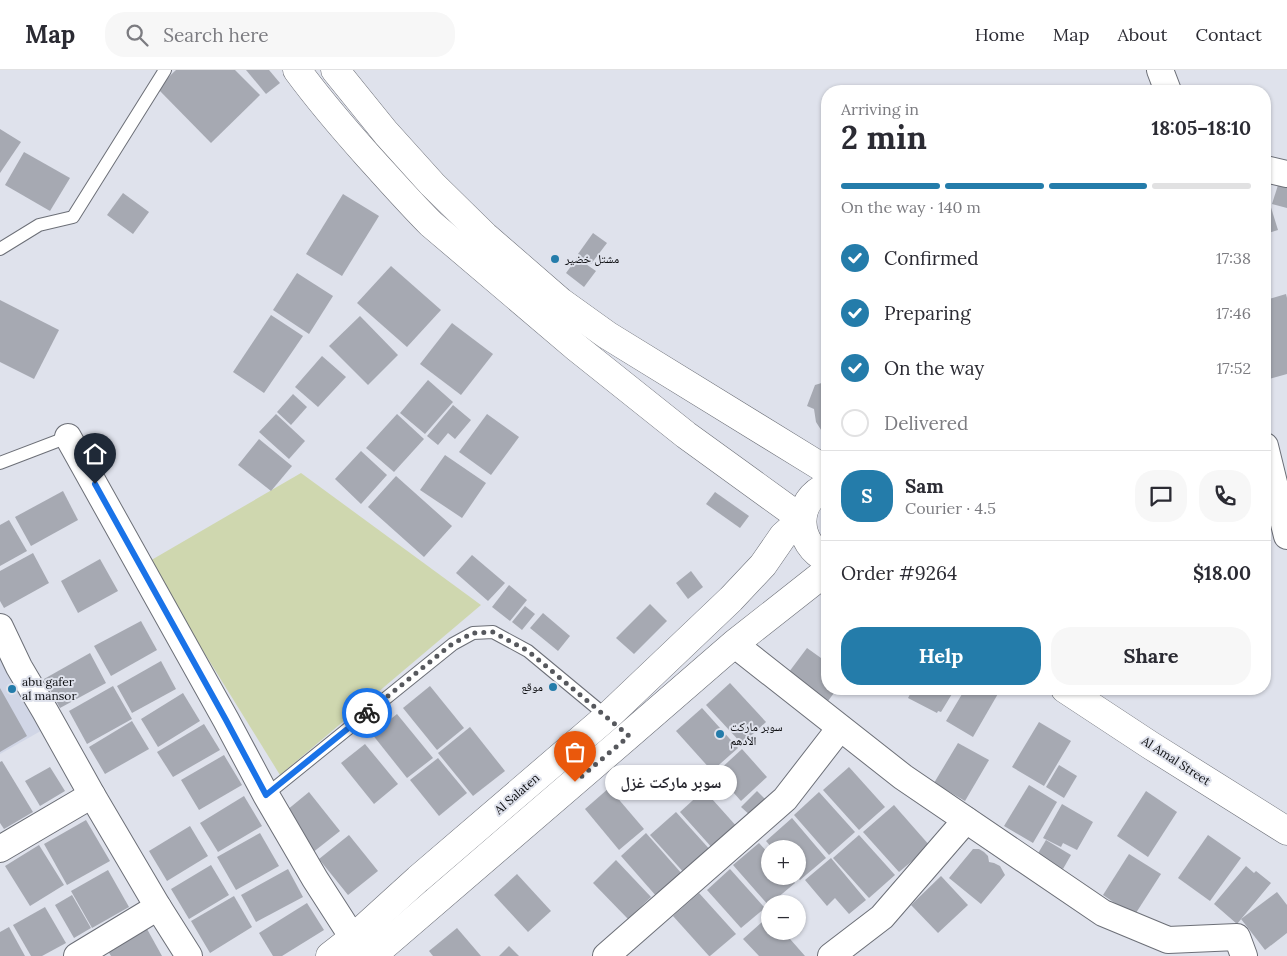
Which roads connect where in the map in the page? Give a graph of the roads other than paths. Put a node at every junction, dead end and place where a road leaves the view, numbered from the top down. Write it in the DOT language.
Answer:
graph roads {
  1 [pos="165,70"];
  2 [pos="297,70"];
  3 [pos="335,70"];
  4 [pos="1160,70"];
  5 [pos="1166,85"];
  6 [pos="1271,170"];
  7 [pos="1287,174"];
  8 [pos="0,249"];
  9 [pos="68,437"];
  10 [pos="0,463"];
  11 [pos="821,467"];
  12 [pos="1271,471"];
  13 [pos="821,489"];
  14 [pos="802,519"];
  15 [pos="1287,536"];
  16 [pos="821,555"];
  17 [pos="821,576"];
  18 [pos="0,627"];
  19 [pos="734,644"];
  20 [pos="1074,695"];
  21 [pos="608,716"];
  22 [pos="840,728"];
  23 [pos="629,736"];
  24 [pos="92,795"];
  25 [pos="266,795"];
  26 [pos="966,820"];
  27 [pos="1287,832"];
  28 [pos="0,849"];
  29 [pos="158,907"];
  30 [pos="882,917"];
  31 [pos="362,950"];
  32 [pos="76,956"];
  33 [pos="189,956"];
  34 [pos="330,956"];
  35 [pos="606,956"];
  36 [pos="831,956"];
  37 [pos="860,956"];
  38 [pos="1244,956"];
  1 -- 8 [label="lane"];
  2 -- 14 [label="main road"];
  3 -- 11 [label="main road"];
  4 -- 5 [label="street"];
  6 -- 7 [label="street"];
  9 -- 10 [label="lane"];
  9 -- 25 [label="street"];
  12 -- 15 [label="street"];
  13 -- 14 [label="main road"];
  14 -- 16 [label="main road"];
  14 -- 21 [label="main road, Al Salaten"];
  17 -- 19 [label="main road, Al Salaten"];
  18 -- 24 [label="street"];
  19 -- 22 [label="street"];
  19 -- 23 [label="main road, Al Salaten"];
  20 -- 27 [label="main road, Al Amal Street"];
  21 -- 23 [label="lane"];
  21 -- 25 [label="lane"];
  21 -- 31 [label="main road, Al Salaten"];
  22 -- 26 [label="street"];
  22 -- 35 [label="street"];
  23 -- 31 [label="main road, Al Salaten"];
  24 -- 28 [label="street"];
  24 -- 29 [label="street"];
  25 -- 31 [label="street"];
  26 -- 30 [label="street"];
  26 -- 38 [label="street"];
  29 -- 32 [label="street"];
  29 -- 33 [label="street"];
  30 -- 36 [label="street"];
  30 -- 37 [label="street"];
  31 -- 34 [label="main road, Al Salaten"];
}
